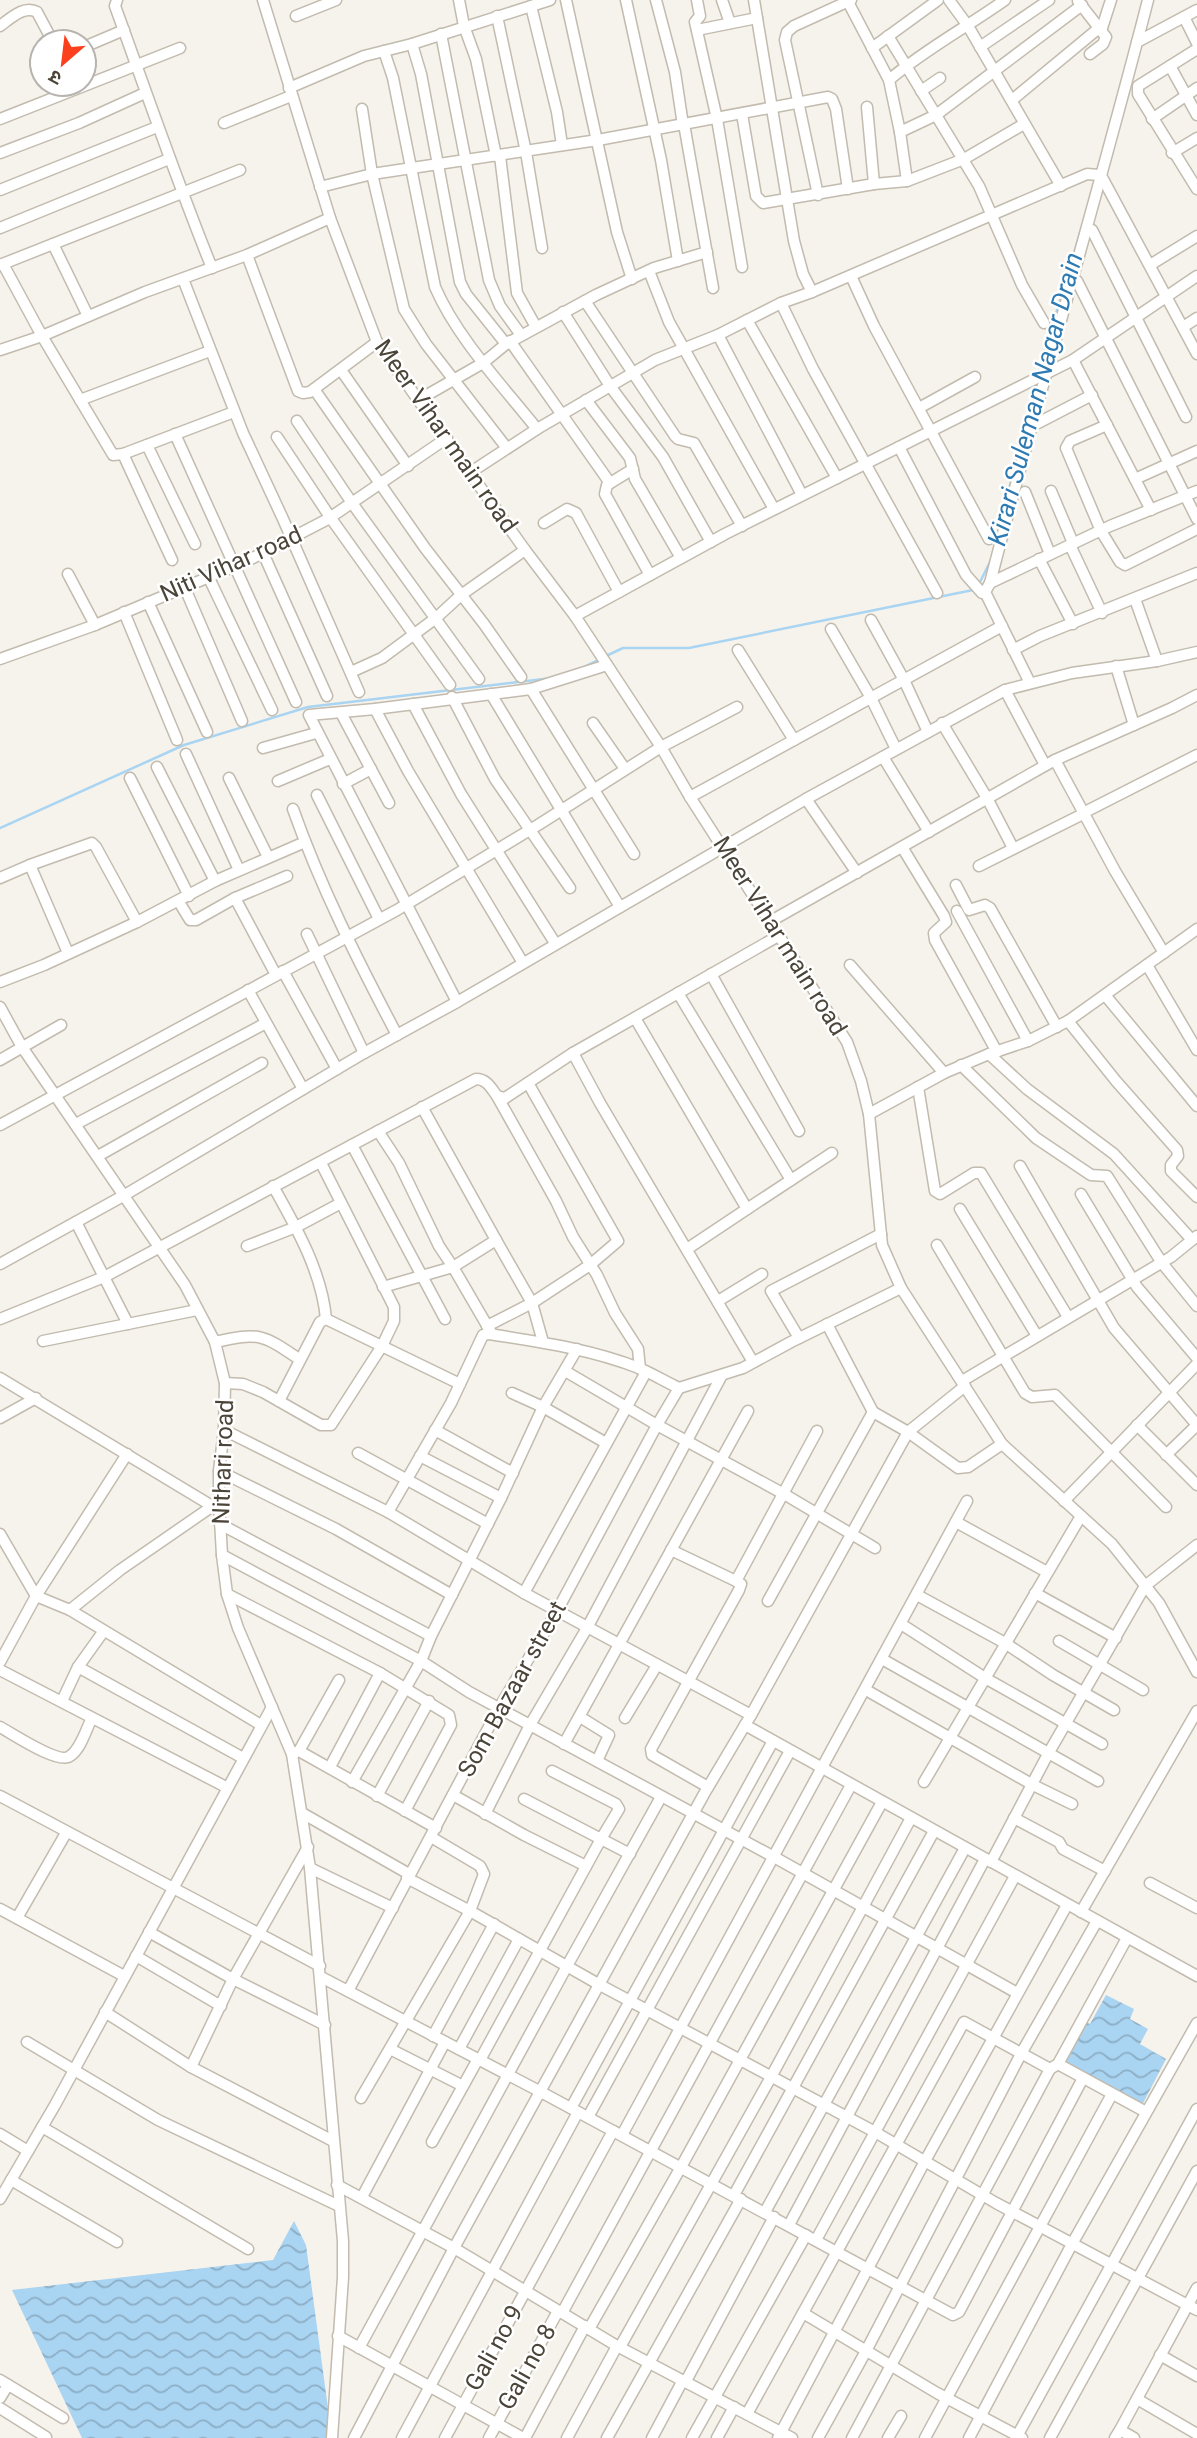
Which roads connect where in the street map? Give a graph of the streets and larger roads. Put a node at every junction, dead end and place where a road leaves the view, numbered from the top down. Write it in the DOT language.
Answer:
graph roads {
  1 [pos="117,0"];
  2 [pos="263,0"];
  3 [pos="337,0"];
  4 [pos="459,0"];
  5 [pos="550,0"];
  6 [pos="566,0"];
  7 [pos="626,0"];
  8 [pos="656,0"];
  9 [pos="697,0"];
  10 [pos="722,0"];
  11 [pos="754,0"];
  12 [pos="849,0"];
  13 [pos="938,0"];
  14 [pos="949,0"];
  15 [pos="1004,0"];
  16 [pos="1049,0"];
  17 [pos="1111,0"];
  18 [pos="1148,0"];
  19 [pos="1079,3"];
  20 [pos="531,6"];
  21 [pos="1197,10"];
  22 [pos="296,16"];
  23 [pos="497,16"];
  24 [pos="1184,17"];
  25 [pos="757,18"];
  26 [pos="730,23"];
  27 [pos="0,26"];
  28 [pos="464,26"];
  29 [pos="968,26"];
  30 [pos="45,28"];
  31 [pos="124,30"];
  32 [pos="697,30"];
  33 [pos="1100,30"];
  34 [pos="441,34"];
  35 [pos="888,36"];
  36 [pos="98,41"];
  37 [pos="1137,42"];
  38 [pos="1197,43"];
  39 [pos="412,44"];
  40 [pos="980,47"];
  41 [pos="180,48"];
  42 [pos="872,48"];
  43 [pos="1197,49"];
  44 [pos="384,51"];
  45 [pos="1090,54"];
  46 [pos="906,65"];
  47 [pos="135,66"];
  48 [pos="1170,66"];
  49 [pos="995,72"];
  50 [pos="940,78"];
  51 [pos="889,80"];
  52 [pos="1197,88"];
  53 [pos="921,91"];
  54 [pos="290,92"];
  55 [pos="145,93"];
  56 [pos="1186,95"];
  57 [pos="1012,100"];
  58 [pos="799,103"];
  59 [pos="867,107"];
  60 [pos="773,108"];
  61 [pos="362,109"];
  62 [pos="742,114"];
  63 [pos="936,115"];
  64 [pos="1197,115"];
  65 [pos="0,119"];
  66 [pos="717,119"];
  67 [pos="1152,119"];
  68 [pos="224,123"];
  69 [pos="1024,124"];
  70 [pos="684,125"];
  71 [pos="157,127"];
  72 [pos="654,130"];
  73 [pos="900,132"];
  74 [pos="1197,138"];
  75 [pos="598,140"];
  76 [pos="562,145"];
  77 [pos="526,152"];
  78 [pos="0,153"];
  79 [pos="1172,153"];
  80 [pos="498,156"];
  81 [pos="169,159"];
  82 [pos="964,159"];
  83 [pos="465,161"];
  84 [pos="439,165"];
  85 [pos="411,169"];
  86 [pos="240,170"];
  87 [pos="372,174"];
  88 [pos="1097,175"];
  89 [pos="906,181"];
  90 [pos="874,184"];
  91 [pos="1061,186"];
  92 [pos="320,187"];
  93 [pos="848,189"];
  94 [pos="0,190"];
  95 [pos="1197,190"];
  96 [pos="181,192"];
  97 [pos="818,195"];
  98 [pos="788,200"];
  99 [pos="993,215"];
  100 [pos="330,218"];
  101 [pos="0,228"];
  102 [pos="1091,230"];
  103 [pos="1197,236"];
  104 [pos="53,244"];
  105 [pos="542,248"];
  106 [pos="708,253"];
  107 [pos="247,255"];
  108 [pos="678,261"];
  109 [pos="2,264"];
  110 [pos="1150,265"];
  111 [pos="743,267"];
  112 [pos="212,268"];
  113 [pos="649,271"];
  114 [pos="851,276"];
  115 [pos="1197,276"];
  116 [pos="183,279"];
  117 [pos="632,279"];
  118 [pos="1077,281"];
  119 [pos="713,288"];
  120 [pos="812,292"];
  121 [pos="1167,296"];
  122 [pos="585,301"];
  123 [pos="781,303"];
  124 [pos="563,312"];
  125 [pos="88,316"];
  126 [pos="1136,318"];
  127 [pos="1197,318"];
  128 [pos="747,320"];
  129 [pos="1044,323"];
  130 [pos="536,327"];
  131 [pos="1183,327"];
  132 [pos="521,335"];
  133 [pos="718,335"];
  134 [pos="42,337"];
  135 [pos="1105,337"];
  136 [pos="377,342"];
  137 [pos="508,342"];
  138 [pos="683,349"];
  139 [pos="0,350"];
  140 [pos="1196,350"];
  141 [pos="210,351"];
  142 [pos="1073,360"];
  143 [pos="484,363"];
  144 [pos="341,370"];
  145 [pos="634,372"];
  146 [pos="975,377"];
  147 [pos="1039,377"];
  148 [pos="454,379"];
  149 [pos="610,386"];
  150 [pos="314,389"];
  151 [pos="1092,395"];
  152 [pos="420,399"];
  153 [pos="80,400"];
  154 [pos="586,400"];
  155 [pos="919,408"];
  156 [pos="234,412"];
  157 [pos="562,414"];
  158 [pos="1186,417"];
  159 [pos="297,421"];
  160 [pos="1038,423"];
  161 [pos="1107,425"];
  162 [pos="537,429"];
  163 [pos="931,430"];
  164 [pos="175,434"];
  165 [pos="277,437"];
  166 [pos="447,439"];
  167 [pos="147,445"];
  168 [pos="506,447"];
  169 [pos="899,447"];
  170 [pos="1197,451"];
  171 [pos="123,454"];
  172 [pos="867,463"];
  173 [pos="1169,464"];
  174 [pos="408,466"];
  175 [pos="633,469"];
  176 [pos="471,472"];
  177 [pos="836,478"];
  178 [pos="1135,479"];
  179 [pos="610,483"];
  180 [pos="382,484"];
  181 [pos="1051,491"];
  182 [pos="1197,491"];
  183 [pos="1025,492"];
  184 [pos="803,495"];
  185 [pos="1185,496"];
  186 [pos="352,503"];
  187 [pos="774,509"];
  188 [pos="1151,510"];
  189 [pos="330,517"];
  190 [pos="1197,519"];
  191 [pos="544,523"];
  192 [pos="741,526"];
  193 [pos="1197,529"];
  194 [pos="1101,531"];
  195 [pos="292,538"];
  196 [pos="989,538"];
  197 [pos="711,542"];
  198 [pos="195,544"];
  199 [pos="1072,544"];
  200 [pos="525,550"];
  201 [pos="263,553"];
  202 [pos="1044,556"];
  203 [pos="681,558"];
  204 [pos="172,559"];
  205 [pos="235,566"];
  206 [pos="1197,573"];
  207 [pos="68,574"];
  208 [pos="650,575"];
  209 [pos="208,576"];
  210 [pos="990,583"];
  211 [pos="184,586"];
  212 [pos="977,589"];
  213 [pos="619,592"];
  214 [pos="937,593"];
  215 [pos="461,595"];
  216 [pos="1135,599"];
  217 [pos="148,602"];
  218 [pos="124,612"];
  219 [pos="1102,613"];
  220 [pos="575,616"];
  221 [pos="436,618"];
  222 [pos="871,620"];
  223 [pos="1073,624"];
  224 [pos="95,625"];
  225 [pos="1002,626"];
  226 [pos="831,629"];
  227 [pos="415,634"];
  228 [pos="738,650"];
  229 [pos="1013,650"];
  230 [pos="1197,652"];
  231 [pos="0,659"];
  232 [pos="604,660"];
  233 [pos="1157,661"];
  234 [pos="1116,666"];
  235 [pos="351,672"];
  236 [pos="521,677"];
  237 [pos="479,679"];
  238 [pos="904,680"];
  239 [pos="1030,683"];
  240 [pos="450,685"];
  241 [pos="531,689"];
  242 [pos="1005,690"];
  243 [pos="359,692"];
  244 [pos="491,694"];
  245 [pos="1197,695"];
  246 [pos="327,696"];
  247 [pos="452,697"];
  248 [pos="871,698"];
  249 [pos="296,702"];
  250 [pos="413,704"];
  251 [pos="737,707"];
  252 [pos="375,709"];
  253 [pos="272,710"];
  254 [pos="341,713"];
  255 [pos="242,721"];
  256 [pos="593,723"];
  257 [pos="942,723"];
  258 [pos="1134,725"];
  259 [pos="207,732"];
  260 [pos="928,732"];
  261 [pos="316,733"];
  262 [pos="177,740"];
  263 [pos="794,740"];
  264 [pos="661,747"];
  265 [pos="263,748"];
  266 [pos="896,749"];
  267 [pos="186,754"];
  268 [pos="1197,755"];
  269 [pos="883,757"];
  270 [pos="330,759"];
  271 [pos="1050,762"];
  272 [pos="157,766"];
  273 [pos="371,769"];
  274 [pos="625,769"];
  275 [pos="130,778"];
  276 [pos="229,778"];
  277 [pos="278,781"];
  278 [pos="343,784"];
  279 [pos="593,790"];
  280 [pos="317,795"];
  281 [pos="690,797"];
  282 [pos="987,798"];
  283 [pos="806,799"];
  284 [pos="389,803"];
  285 [pos="293,809"];
  286 [pos="561,810"];
  287 [pos="1085,813"];
  288 [pos="531,830"];
  289 [pos="929,832"];
  290 [pos="305,842"];
  291 [pos="902,847"];
  292 [pos="724,848"];
  293 [pos="1013,848"];
  294 [pos="497,850"];
  295 [pos="634,854"];
  296 [pos="268,857"];
  297 [pos="30,865"];
  298 [pos="979,866"];
  299 [pos="466,869"];
  300 [pos="239,870"];
  301 [pos="857,873"];
  302 [pos="287,876"];
  303 [pos="0,878"];
  304 [pos="215,881"];
  305 [pos="956,885"];
  306 [pos="569,888"];
  307 [pos="189,896"];
  308 [pos="235,898"];
  309 [pos="179,902"];
  310 [pos="405,905"];
  311 [pos="620,907"];
  312 [pos="957,911"];
  313 [pos="379,919"];
  314 [pos="771,921"];
  315 [pos="137,922"];
  316 [pos="1197,929"];
  317 [pos="307,934"];
  318 [pos="780,935"];
  319 [pos="346,937"];
  320 [pos="555,943"];
  321 [pos="68,953"];
  322 [pos="1164,953"];
  323 [pos="315,954"];
  324 [pos="523,963"];
  325 [pos="850,965"];
  326 [pos="1147,965"];
  327 [pos="279,973"];
  328 [pos="712,974"];
  329 [pos="0,982"];
  330 [pos="248,990"];
  331 [pos="678,993"];
  332 [pos="1105,995"];
  333 [pos="457,1002"];
  334 [pos="0,1007"];
  335 [pos="635,1017"];
  336 [pos="1068,1021"];
  337 [pos="266,1023"];
  338 [pos="61,1024"];
  339 [pos="1057,1027"];
  340 [pos="397,1035"];
  341 [pos="1028,1041"];
  342 [pos="22,1047"];
  343 [pos="1197,1050"];
  344 [pos="364,1053"];
  345 [pos="573,1053"];
  346 [pos="993,1053"];
  347 [pos="0,1060"];
  348 [pos="262,1063"];
  349 [pos="961,1066"];
  350 [pos="337,1069"];
  351 [pos="944,1073"];
  352 [pos="528,1083"];
  353 [pos="918,1087"];
  354 [pos="303,1089"];
  355 [pos="55,1094"];
  356 [pos="497,1096"];
  357 [pos="422,1107"];
  358 [pos="1197,1107"];
  359 [pos="869,1114"];
  360 [pos="76,1124"];
  361 [pos="0,1125"];
  362 [pos="799,1130"];
  363 [pos="378,1131"];
  364 [pos="352,1145"];
  365 [pos="832,1153"];
  366 [pos="97,1156"];
  367 [pos="321,1163"];
  368 [pos="1020,1166"];
  369 [pos="791,1180"];
  370 [pos="273,1186"];
  371 [pos="1081,1194"];
  372 [pos="123,1196"];
  373 [pos="1197,1197"];
  374 [pos="341,1203"];
  375 [pos="747,1209"];
  376 [pos="960,1209"];
  377 [pos="76,1222"];
  378 [pos="296,1227"];
  379 [pos="881,1234"];
  380 [pos="1195,1238"];
  381 [pos="496,1240"];
  382 [pos="937,1245"];
  383 [pos="247,1246"];
  384 [pos="159,1248"];
  385 [pos="687,1249"];
  386 [pos="1162,1263"];
  387 [pos="0,1264"];
  388 [pos="590,1265"];
  389 [pos="453,1267"];
  390 [pos="762,1274"];
  391 [pos="422,1276"];
  392 [pos="104,1278"];
  393 [pos="1132,1279"];
  394 [pos="383,1287"];
  395 [pos="901,1288"];
  396 [pos="1097,1300"];
  397 [pos="718,1301"];
  398 [pos="532,1303"];
  399 [pos="1197,1306"];
  400 [pos="197,1310"];
  401 [pos="1068,1317"];
  402 [pos="0,1319"];
  403 [pos="326,1319"];
  404 [pos="445,1319"];
  405 [pos="128,1324"];
  406 [pos="827,1324"];
  407 [pos="489,1330"];
  408 [pos="1037,1336"];
  409 [pos="799,1338"];
  410 [pos="43,1342"];
  411 [pos="215,1342"];
  412 [pos="543,1342"];
  413 [pos="382,1346"];
  414 [pos="577,1349"];
  415 [pos="1004,1356"];
  416 [pos="299,1359"];
  417 [pos="1197,1361"];
  418 [pos="753,1362"];
  419 [pos="643,1370"];
  420 [pos="565,1371"];
  421 [pos="722,1375"];
  422 [pos="0,1378"];
  423 [pos="225,1383"];
  424 [pos="460,1384"];
  425 [pos="964,1384"];
  426 [pos="679,1388"];
  427 [pos="512,1392"];
  428 [pos="1168,1393"];
  429 [pos="36,1398"];
  430 [pos="279,1401"];
  431 [pos="628,1406"];
  432 [pos="543,1407"];
  433 [pos="748,1411"];
  434 [pos="873,1412"];
  435 [pos="0,1418"];
  436 [pos="657,1425"];
  437 [pos="1137,1425"];
  438 [pos="224,1430"];
  439 [pos="435,1430"];
  440 [pos="817,1431"];
  441 [pos="908,1432"];
  442 [pos="688,1441"];
  443 [pos="606,1443"];
  444 [pos="1002,1444"];
  445 [pos="358,1453"];
  446 [pos="1110,1453"];
  447 [pos="127,1454"];
  448 [pos="1166,1454"];
  449 [pos="420,1456"];
  450 [pos="721,1459"];
  451 [pos="219,1471"];
  452 [pos="513,1473"];
  453 [pos="407,1479"];
  454 [pos="1197,1485"];
  455 [pos="784,1494"];
  456 [pos="501,1498"];
  457 [pos="967,1501"];
  458 [pos="1064,1501"];
  459 [pos="215,1504"];
  460 [pos="1166,1507"];
  461 [pos="388,1512"];
  462 [pos="817,1513"];
  463 [pos="1080,1516"];
  464 [pos="956,1522"];
  465 [pos="220,1524"];
  466 [pos="488,1524"];
  467 [pos="850,1533"];
  468 [pos="0,1534"];
  469 [pos="1197,1545"];
  470 [pos="876,1548"];
  471 [pos="671,1550"];
  472 [pos="222,1555"];
  473 [pos="470,1559"];
  474 [pos="1047,1572"];
  475 [pos="736,1581"];
  476 [pos="1145,1586"];
  477 [pos="524,1593"];
  478 [pos="1035,1593"];
  479 [pos="227,1594"];
  480 [pos="452,1595"];
  481 [pos="917,1595"];
  482 [pos="36,1596"];
  483 [pos="768,1601"];
  484 [pos="70,1611"];
  485 [pos="557,1611"];
  486 [pos="901,1624"];
  487 [pos="587,1628"];
  488 [pos="103,1632"];
  489 [pos="431,1636"];
  490 [pos="1116,1638"];
  491 [pos="1059,1641"];
  492 [pos="1005,1643"];
  493 [pos="619,1645"];
  494 [pos="1193,1652"];
  495 [pos="882,1659"];
  496 [pos="421,1661"];
  497 [pos="0,1662"];
  498 [pos="1100,1664"];
  499 [pos="657,1665"];
  500 [pos="78,1667"];
  501 [pos="0,1670"];
  502 [pos="1197,1672"];
  503 [pos="380,1673"];
  504 [pos="985,1678"];
  505 [pos="339,1680"];
  506 [pos="689,1681"];
  507 [pos="407,1688"];
  508 [pos="866,1690"];
  509 [pos="1143,1690"];
  510 [pos="1083,1692"];
  511 [pos="62,1701"];
  512 [pos="429,1701"];
  513 [pos="272,1707"];
  514 [pos="499,1708"];
  515 [pos="968,1708"];
  516 [pos="1114,1710"];
  517 [pos="1197,1710"];
  518 [pos="751,1715"];
  519 [pos="580,1717"];
  520 [pos="92,1718"];
  521 [pos="625,1718"];
  522 [pos="1065,1724"];
  523 [pos="261,1725"];
  524 [pos="530,1725"];
  525 [pos="745,1725"];
  526 [pos="0,1727"];
  527 [pos="951,1738"];
  528 [pos="773,1741"];
  529 [pos="564,1744"];
  530 [pos="1102,1744"];
  531 [pos="790,1751"];
  532 [pos="296,1753"];
  533 [pos="1048,1754"];
  534 [pos="243,1758"];
  535 [pos="597,1761"];
  536 [pos="330,1767"];
  537 [pos="823,1769"];
  538 [pos="552,1771"];
  539 [pos="1098,1781"];
  540 [pos="352,1782"];
  541 [pos="924,1782"];
  542 [pos="851,1785"];
  543 [pos="1032,1785"];
  544 [pos="226,1787"];
  545 [pos="708,1787"];
  546 [pos="453,1795"];
  547 [pos="0,1796"];
  548 [pos="377,1796"];
  549 [pos="662,1797"];
  550 [pos="524,1799"];
  551 [pos="882,1802"];
  552 [pos="1072,1804"];
  553 [pos="405,1811"];
  554 [pos="302,1813"];
  555 [pos="485,1814"];
  556 [pos="693,1814"];
  557 [pos="911,1818"];
  558 [pos="1014,1818"];
  559 [pos="722,1830"];
  560 [pos="934,1831"];
  561 [pos="433,1832"];
  562 [pos="66,1833"];
  563 [pos="601,1839"];
  564 [pos="740,1839"];
  565 [pos="307,1847"];
  566 [pos="965,1848"];
  567 [pos="630,1854"];
  568 [pos="774,1857"];
  569 [pos="988,1861"];
  570 [pos="586,1866"];
  571 [pos="310,1868"];
  572 [pos="1105,1871"];
  573 [pos="803,1873"];
  574 [pos="408,1876"];
  575 [pos="1015,1876"];
  576 [pos="1150,1883"];
  577 [pos="173,1887"];
  578 [pos="833,1890"];
  579 [pos="1067,1905"];
  580 [pos="864,1907"];
  581 [pos="393,1908"];
  582 [pos="1197,1908"];
  583 [pos="0,1909"];
  584 [pos="470,1911"];
  585 [pos="1081,1912"];
  586 [pos="17,1918"];
  587 [pos="886,1920"];
  588 [pos="1097,1921"];
  589 [pos="494,1924"];
  590 [pos="149,1932"];
  591 [pos="259,1933"];
  592 [pos="916,1937"];
  593 [pos="1127,1938"];
  594 [pos="519,1939"];
  595 [pos="939,1949"];
  596 [pos="540,1951"];
  597 [pos="136,1955"];
  598 [pos="966,1965"];
  599 [pos="566,1966"];
  600 [pos="320,1972"];
  601 [pos="124,1976"];
  602 [pos="1197,1976"];
  603 [pos="233,1979"];
  604 [pos="600,1985"];
  605 [pos="348,1992"];
  606 [pos="1017,1993"];
  607 [pos="630,2001"];
  608 [pos="220,2006"];
  609 [pos="647,2010"];
  610 [pos="105,2012"];
  611 [pos="406,2022"];
  612 [pos="1197,2023"];
  613 [pos="325,2025"];
  614 [pos="680,2028"];
  615 [pos="433,2036"];
  616 [pos="993,2037"];
  617 [pos="27,2042"];
  618 [pos="445,2042"];
  619 [pos="709,2044"];
  620 [pos="390,2049"];
  621 [pos="459,2049"];
  622 [pos="1022,2052"];
  623 [pos="479,2060"];
  624 [pos="739,2060"];
  625 [pos="191,2067"];
  626 [pos="1054,2067"];
  627 [pos="431,2070"];
  628 [pos="73,2071"];
  629 [pos="507,2074"];
  630 [pos="771,2077"];
  631 [pos="1083,2078"];
  632 [pos="463,2086"];
  633 [pos="793,2088"];
  634 [pos="541,2092"];
  635 [pos="1112,2094"];
  636 [pos="362,2098"];
  637 [pos="825,2105"];
  638 [pos="1197,2109"];
  639 [pos="579,2112"];
  640 [pos="1146,2112"];
  641 [pos="847,2117"];
  642 [pos="42,2127"];
  643 [pos="875,2132"];
  644 [pos="617,2133"];
  645 [pos="0,2134"];
  646 [pos="333,2141"];
  647 [pos="432,2142"];
  648 [pos="898,2145"];
  649 [pos="649,2150"];
  650 [pos="28,2151"];
  651 [pos="925,2161"];
  652 [pos="681,2167"];
  653 [pos="1197,2171"];
  654 [pos="954,2179"];
  655 [pos="711,2183"];
  656 [pos="6,2184"];
  657 [pos="337,2185"];
  658 [pos="982,2195"];
  659 [pos="362,2197"];
  660 [pos="737,2197"];
  661 [pos="0,2199"];
  662 [pos="339,2206"];
  663 [pos="1011,2211"];
  664 [pos="770,2215"];
  665 [pos="789,2225"];
  666 [pos="1040,2227"];
  667 [pos="424,2232"];
  668 [pos="811,2237"];
  669 [pos="117,2242"];
  670 [pos="1072,2245"];
  671 [pos="454,2248"];
  672 [pos="248,2249"];
  673 [pos="838,2252"];
  674 [pos="1111,2265"];
  675 [pos="867,2269"];
  676 [pos="492,2272"];
  677 [pos="1137,2279"];
  678 [pos="899,2287"];
  679 [pos="1197,2288"];
  680 [pos="525,2291"];
  681 [pos="926,2301"];
  682 [pos="1192,2307"];
  683 [pos="560,2312"];
  684 [pos="803,2313"];
  685 [pos="587,2328"];
  686 [pos="834,2331"];
  687 [pos="338,2336"];
  688 [pos="619,2346"];
  689 [pos="359,2348"];
  690 [pos="866,2351"];
  691 [pos="1160,2355"];
  692 [pos="649,2362"];
  693 [pos="391,2366"];
  694 [pos="891,2366"];
  695 [pos="1197,2376"];
  696 [pos="684,2380"];
  697 [pos="4,2382"];
  698 [pos="430,2387"];
  699 [pos="714,2396"];
  700 [pos="0,2398"];
  701 [pos="947,2398"];
  702 [pos="1137,2399"];
  703 [pos="463,2405"];
  704 [pos="734,2407"];
  705 [pos="0,2409"];
  706 [pos="747,2414"];
  707 [pos="901,2416"];
  708 [pos="982,2417"];
  709 [pos="63,2418"];
  710 [pos="497,2424"];
  711 [pos="1118,2434"];
  712 [pos="1197,2434"];
  713 [pos="784,2436"];
  714 [pos="46,2437"];
  715 [pos="1018,2437"];
  716 [pos="332,2438"];
  717 [pos="354,2438"];
  718 [pos="402,2438"];
  719 [pos="445,2438"];
  720 [pos="489,2438"];
  721 [pos="524,2438"];
  722 [pos="567,2438"];
  723 [pos="607,2438"];
  724 [pos="652,2438"];
  725 [pos="692,2438"];
  726 [pos="718,2438"];
  727 [pos="818,2438"];
  728 [pos="852,2438"];
  729 [pos="888,2438"];
  730 [pos="925,2438"];
  731 [pos="970,2438"];
  732 [pos="1050,2438"];
  733 [pos="1134,2438"];
  1 -- 31 [label="street"];
  2 -- 54 [label="street, Meer Vihar main road"];
  3 -- 22 [label="street"];
  4 -- 28 [label="street"];
  5 -- 20 [label="street"];
  6 -- 75 [label="street"];
  7 -- 72 [label="street"];
  8 -- 70 [label="street"];
  9 -- 32 [label="street"];
  10 -- 26 [label="street"];
  11 -- 25 [label="street"];
  12 -- 42 [label="street"];
  12 -- 58 [label="street"];
  13 -- 35 [label="street"];
  14 -- 29 [label="street"];
  15 -- 29 [label="street"];
  16 -- 40 [label="street"];
  17 -- 33 [label="street"];
  18 -- 37 [label="street"];
  19 -- 33 [label="street"];
  19 -- 49 [label="street"];
  20 -- 23 [label="street"];
  20 -- 76 [label="street"];
  21 -- 24 [label="street"];
  23 -- 28 [label="street"];
  23 -- 77 [label="street"];
  24 -- 37 [label="street"];
  24 -- 38 [label="street"];
  25 -- 26 [label="street"];
  25 -- 60 [label="street"];
  26 -- 32 [label="street"];
  27 -- 30 [label="street"];
  28 -- 34 [label="street"];
  28 -- 80 [label="street"];
  29 -- 40 [label="street"];
  29 -- 46 [label="street"];
  31 -- 36 [label="street"];
  31 -- 47 [label="street"];
  32 -- 66 [label="street"];
  33 -- 45 [label="street"];
  33 -- 57 [label="street"];
  34 -- 39 [label="street"];
  34 -- 83 [label="street"];
  35 -- 42 [label="street"];
  35 -- 46 [label="street"];
  37 -- 88 [label="street"];
  39 -- 44 [label="street"];
  39 -- 84 [label="street"];
  40 -- 49 [label="street"];
  41 -- 47 [label="street"];
  42 -- 51 [label="street"];
  43 -- 48 [label="street"];
  44 -- 54 [label="street"];
  44 -- 85 [label="street"];
  46 -- 51 [label="street"];
  46 -- 53 [label="street"];
  47 -- 55 [label="street"];
  47 -- 65 [label="street"];
  48 -- 56 [label="street"];
  48 -- 67 [label="street"];
  49 -- 57 [label="street"];
  49 -- 63 [label="street"];
  50 -- 53 [label="street"];
  51 -- 73 [label="street"];
  52 -- 56 [label="street"];
  53 -- 63 [label="street"];
  54 -- 68 [label="street"];
  54 -- 92 [label="street, Meer Vihar main road"];
  55 -- 71 [label="street"];
  55 -- 78 [label="street"];
  56 -- 64 [label="street"];
  56 -- 67 [label="street"];
  57 -- 69 [label="street"];
  58 -- 60 [label="street"];
  58 -- 93 [label="street"];
  58 -- 97 [label="street"];
  59 -- 90 [label="street"];
  60 -- 62 [label="street"];
  60 -- 98 [label="street"];
  61 -- 87 [label="street"];
  62 -- 66 [label="street"];
  62 -- 98 [label="street"];
  63 -- 73 [label="street"];
  63 -- 82 [label="street"];
  66 -- 70 [label="street"];
  66 -- 111 [label="street"];
  67 -- 79 [label="street"];
  69 -- 82 [label="street"];
  69 -- 91 [label="street"];
  70 -- 72 [label="street"];
  70 -- 106 [label="street"];
  71 -- 81 [label="street"];
  71 -- 94 [label="street"];
  72 -- 75 [label="street"];
  72 -- 108 [label="street"];
  73 -- 89 [label="street"];
  74 -- 79 [label="street"];
  75 -- 76 [label="street"];
  75 -- 117 [label="street"];
  76 -- 77 [label="street"];
  77 -- 80 [label="street"];
  77 -- 105 [label="street"];
  79 -- 95 [label="street"];
  80 -- 83 [label="street"];
  80 -- 130 [label="street"];
  81 -- 96 [label="street"];
  81 -- 101 [label="street"];
  82 -- 89 [label="street"];
  82 -- 99 [label="street"];
  83 -- 84 [label="street"];
  83 -- 132 [label="street"];
  84 -- 85 [label="street"];
  84 -- 137 [label="street"];
  85 -- 87 [label="street"];
  85 -- 143 [label="street"];
  86 -- 96 [label="street"];
  87 -- 92 [label="street"];
  87 -- 148 [label="street"];
  88 -- 91 [label="street"];
  88 -- 110 [label="street"];
  88 -- 147 [label="street"];
  89 -- 90 [label="street"];
  90 -- 93 [label="street"];
  91 -- 99 [label="street"];
  92 -- 100 [label="street, Meer Vihar main road"];
  93 -- 97 [label="street"];
  96 -- 104 [label="street"];
  96 -- 112 [label="street"];
  97 -- 98 [label="street"];
  98 -- 120 [label="street"];
  99 -- 114 [label="street"];
  99 -- 129 [label="street"];
  100 -- 107 [label="street"];
  100 -- 136 [label="street, Meer Vihar main road"];
  102 -- 126 [label="street"];
  103 -- 110 [label="street"];
  104 -- 109 [label="street"];
  104 -- 125 [label="street"];
  106 -- 108 [label="street"];
  106 -- 119 [label="street"];
  107 -- 112 [label="street"];
  107 -- 150 [label="street"];
  108 -- 113 [label="street"];
  109 -- 134 [label="street"];
  110 -- 121 [label="street"];
  112 -- 116 [label="street"];
  113 -- 117 [label="street"];
  113 -- 138 [label="street"];
  114 -- 120 [label="street"];
  114 -- 155 [label="street"];
  115 -- 121 [label="street"];
  116 -- 125 [label="street"];
  116 -- 141 [label="street"];
  117 -- 122 [label="street"];
  118 -- 135 [label="street"];
  120 -- 123 [label="street"];
  121 -- 126 [label="street"];
  121 -- 131 [label="street"];
  122 -- 124 [label="street"];
  122 -- 145 [label="street"];
  123 -- 128 [label="street"];
  123 -- 172 [label="street"];
  124 -- 130 [label="street"];
  124 -- 149 [label="street"];
  125 -- 134 [label="street"];
  126 -- 135 [label="street"];
  126 -- 158 [label="street"];
  127 -- 131 [label="street"];
  128 -- 133 [label="street"];
  128 -- 177 [label="street"];
  130 -- 132 [label="street"];
  131 -- 140 [label="street"];
  132 -- 137 [label="street"];
  133 -- 138 [label="street"];
  133 -- 184 [label="street"];
  134 -- 139 [label="street"];
  134 -- 153 [label="street"];
  135 -- 142 [label="street"];
  135 -- 173 [label="street"];
  136 -- 144 [label="street"];
  136 -- 152 [label="street, Meer Vihar main road"];
  137 -- 143 [label="street"];
  137 -- 157 [label="street"];
  138 -- 145 [label="street"];
  138 -- 187 [label="street"];
  141 -- 153 [label="street"];
  141 -- 156 [label="street"];
  142 -- 147 [label="street"];
  142 -- 151 [label="street"];
  143 -- 148 [label="street"];
  143 -- 162 [label="street"];
  144 -- 150 [label="street"];
  144 -- 174 [label="street"];
  145 -- 149 [label="street"];
  145 -- 192 [label="street"];
  146 -- 155 [label="street"];
  147 -- 163 [label="street"];
  147 -- 210 [label="street"];
  148 -- 152 [label="street"];
  148 -- 168 [label="street"];
  149 -- 154 [label="street"];
  149 -- 197 [label="street"];
  150 -- 180 [label="street"];
  151 -- 160 [label="street"];
  151 -- 161 [label="street"];
  152 -- 166 [label="street, Meer Vihar main road"];
  153 -- 171 [label="street"];
  154 -- 157 [label="street"];
  154 -- 175 [label="street"];
  155 -- 163 [label="street"];
  156 -- 164 [label="street"];
  156 -- 195 [label="street"];
  157 -- 162 [label="street"];
  157 -- 179 [label="street"];
  159 -- 186 [label="street"];
  161 -- 178 [label="street"];
  161 -- 194 [label="street"];
  162 -- 168 [label="street"];
  163 -- 169 [label="street"];
  163 -- 196 [label="street"];
  164 -- 167 [label="street"];
  164 -- 205 [label="street"];
  165 -- 189 [label="street"];
  166 -- 174 [label="street, Niti Vihar road"];
  166 -- 176 [label="street, Meer Vihar main road"];
  167 -- 171 [label="street"];
  167 -- 198 [label="street"];
  168 -- 176 [label="street"];
  169 -- 172 [label="street"];
  169 -- 212 [label="street"];
  170 -- 173 [label="street"];
  171 -- 204 [label="street"];
  172 -- 177 [label="street"];
  172 -- 214 [label="street"];
  173 -- 178 [label="street"];
  173 -- 185 [label="street"];
  174 -- 180 [label="street, Niti Vihar road"];
  175 -- 179 [label="street"];
  175 -- 203 [label="street"];
  176 -- 200 [label="street, Meer Vihar main road"];
  177 -- 184 [label="street"];
  178 -- 188 [label="street"];
  179 -- 208 [label="street"];
  180 -- 186 [label="street, Niti Vihar road"];
  180 -- 215 [label="street"];
  181 -- 199 [label="street"];
  182 -- 185 [label="street"];
  183 -- 202 [label="street"];
  184 -- 187 [label="street"];
  185 -- 188 [label="street"];
  185 -- 190 [label="street"];
  186 -- 189 [label="street, Niti Vihar road"];
  186 -- 221 [label="street"];
  187 -- 192 [label="street"];
  188 -- 194 [label="street"];
  189 -- 195 [label="street, Niti Vihar road"];
  189 -- 227 [label="street"];
  191 -- 213 [label="street"];
  192 -- 197 [label="street"];
  193 -- 194 [label="street"];
  194 -- 199 [label="street"];
  195 -- 201 [label="street, Niti Vihar road"];
  195 -- 235 [label="street"];
  197 -- 203 [label="street"];
  199 -- 202 [label="street"];
  199 -- 219 [label="street"];
  200 -- 215 [label="street"];
  200 -- 220 [label="street, Meer Vihar main road"];
  201 -- 205 [label="street, Niti Vihar road"];
  201 -- 246 [label="street"];
  202 -- 210 [label="street"];
  202 -- 223 [label="street"];
  203 -- 208 [label="street"];
  205 -- 209 [label="street, Niti Vihar road"];
  205 -- 249 [label="street"];
  206 -- 216 [label="street"];
  207 -- 224 [label="street"];
  208 -- 213 [label="street"];
  209 -- 211 [label="street, Niti Vihar road"];
  209 -- 253 [label="street"];
  210 -- 225 [label="street"];
  211 -- 217 [label="street, Niti Vihar road"];
  211 -- 255 [label="street"];
  213 -- 220 [label="street"];
  215 -- 221 [label="street"];
  215 -- 236 [label="street"];
  216 -- 219 [label="street"];
  216 -- 233 [label="street"];
  217 -- 218 [label="street, Niti Vihar road"];
  217 -- 259 [label="street"];
  218 -- 224 [label="street, Niti Vihar road"];
  218 -- 262 [label="street"];
  219 -- 223 [label="street"];
  220 -- 232 [label="street, Meer Vihar main road"];
  221 -- 227 [label="street"];
  221 -- 237 [label="street"];
  222 -- 238 [label="street"];
  223 -- 229 [label="street"];
  224 -- 231 [label="street, Niti Vihar road"];
  225 -- 229 [label="street"];
  225 -- 238 [label="street"];
  226 -- 248 [label="street"];
  227 -- 235 [label="street"];
  227 -- 240 [label="street"];
  228 -- 263 [label="street"];
  229 -- 239 [label="street"];
  230 -- 233 [label="street"];
  232 -- 241 [label="street"];
  232 -- 264 [label="street, Meer Vihar main road"];
  233 -- 234 [label="street"];
  234 -- 239 [label="street"];
  234 -- 258 [label="street"];
  235 -- 243 [label="street"];
  238 -- 248 [label="street"];
  238 -- 260 [label="street"];
  239 -- 242 [label="street"];
  241 -- 244 [label="street"];
  241 -- 279 [label="street"];
  242 -- 257 [label="street"];
  242 -- 271 [label="street"];
  244 -- 247 [label="street"];
  244 -- 286 [label="street"];
  245 -- 258 [label="street"];
  247 -- 250 [label="street"];
  247 -- 288 [label="street"];
  248 -- 263 [label="street"];
  248 -- 266 [label="street"];
  250 -- 252 [label="street"];
  250 -- 294 [label="street"];
  251 -- 264 [label="street"];
  252 -- 254 [label="street"];
  252 -- 299 [label="street"];
  254 -- 261 [label="street"];
  254 -- 273 [label="street"];
  256 -- 274 [label="street"];
  257 -- 260 [label="street"];
  257 -- 282 [label="street"];
  258 -- 271 [label="street"];
  260 -- 266 [label="street"];
  261 -- 265 [label="street"];
  261 -- 270 [label="street"];
  263 -- 281 [label="street"];
  264 -- 274 [label="street"];
  264 -- 281 [label="street, Meer Vihar main road"];
  266 -- 269 [label="street"];
  267 -- 300 [label="street"];
  268 -- 287 [label="street"];
  269 -- 283 [label="street"];
  269 -- 289 [label="street"];
  270 -- 277 [label="street"];
  270 -- 278 [label="street"];
  271 -- 282 [label="street"];
  271 -- 287 [label="street"];
  272 -- 304 [label="street"];
  273 -- 278 [label="street"];
  273 -- 284 [label="street"];
  274 -- 279 [label="street"];
  275 -- 307 [label="street"];
  276 -- 296 [label="street"];
  278 -- 310 [label="street"];
  279 -- 286 [label="street"];
  279 -- 295 [label="street"];
  280 -- 313 [label="street"];
  281 -- 292 [label="street, Meer Vihar main road"];
  282 -- 289 [label="street"];
  282 -- 293 [label="street"];
  283 -- 292 [label="street"];
  283 -- 301 [label="street"];
  285 -- 290 [label="street"];
  286 -- 288 [label="street"];
  286 -- 311 [label="street"];
  287 -- 293 [label="street"];
  287 -- 322 [label="street"];
  288 -- 294 [label="street"];
  288 -- 306 [label="street"];
  289 -- 291 [label="street"];
  290 -- 296 [label="street"];
  290 -- 319 [label="street"];
  291 -- 301 [label="street"];
  291 -- 346 [label="street"];
  292 -- 311 [label="street"];
  292 -- 314 [label="street, Meer Vihar main road"];
  293 -- 298 [label="street"];
  294 -- 299 [label="street"];
  294 -- 320 [label="street"];
  296 -- 300 [label="street"];
  297 -- 303 [label="street"];
  297 -- 315 [label="street"];
  297 -- 321 [label="street"];
  299 -- 310 [label="street"];
  299 -- 324 [label="street"];
  300 -- 304 [label="street"];
  301 -- 314 [label="street"];
  302 -- 308 [label="street"];
  304 -- 307 [label="street"];
  305 -- 339 [label="street"];
  307 -- 309 [label="street"];
  308 -- 309 [label="street"];
  308 -- 327 [label="street"];
  309 -- 315 [label="street"];
  310 -- 313 [label="street"];
  310 -- 333 [label="street"];
  311 -- 320 [label="street"];
  312 -- 341 [label="street"];
  313 -- 319 [label="street"];
  314 -- 318 [label="street, Meer Vihar main road"];
  315 -- 321 [label="street"];
  316 -- 322 [label="street"];
  317 -- 323 [label="street"];
  318 -- 328 [label="street"];
  318 -- 359 [label="street, Meer Vihar main road"];
  319 -- 323 [label="street"];
  319 -- 340 [label="street"];
  320 -- 324 [label="street"];
  321 -- 329 [label="street"];
  322 -- 326 [label="street"];
  323 -- 327 [label="street"];
  323 -- 344 [label="street"];
  324 -- 333 [label="street"];
  325 -- 351 [label="street"];
  326 -- 332 [label="street"];
  326 -- 343 [label="street"];
  327 -- 330 [label="street"];
  327 -- 350 [label="street"];
  328 -- 331 [label="street"];
  328 -- 362 [label="street"];
  330 -- 337 [label="street"];
  330 -- 355 [label="street"];
  331 -- 335 [label="street"];
  331 -- 369 [label="street"];
  332 -- 336 [label="street"];
  332 -- 358 [label="street"];
  333 -- 340 [label="street"];
  334 -- 342 [label="street, Nithari road"];
  335 -- 345 [label="street"];
  335 -- 375 [label="street"];
  336 -- 339 [label="street"];
  336 -- 373 [label="street"];
  337 -- 354 [label="street"];
  337 -- 360 [label="street"];
  338 -- 342 [label="street"];
  339 -- 341 [label="street"];
  340 -- 344 [label="street"];
  341 -- 346 [label="street"];
  342 -- 347 [label="street"];
  342 -- 355 [label="street, Nithari road"];
  344 -- 350 [label="street"];
  345 -- 352 [label="street"];
  345 -- 385 [label="street"];
  346 -- 349 [label="street"];
  346 -- 380 [label="street"];
  348 -- 366 [label="street"];
  349 -- 351 [label="street"];
  349 -- 386 [label="street"];
  350 -- 354 [label="street"];
  351 -- 353 [label="street"];
  352 -- 356 [label="street"];
  352 -- 388 [label="street"];
  353 -- 359 [label="street"];
  353 -- 401 [label="street"];
  354 -- 372 [label="street"];
  355 -- 360 [label="street, Nithari road"];
  355 -- 361 [label="street"];
  356 -- 357 [label="street"];
  356 -- 388 [label="street"];
  357 -- 363 [label="street"];
  357 -- 381 [label="street"];
  359 -- 379 [label="street, Meer Vihar main road"];
  360 -- 366 [label="street, Nithari road"];
  363 -- 364 [label="street"];
  363 -- 389 [label="street"];
  364 -- 367 [label="street"];
  364 -- 391 [label="street"];
  365 -- 369 [label="street"];
  366 -- 372 [label="street, Nithari road"];
  367 -- 370 [label="street"];
  367 -- 374 [label="street"];
  368 -- 396 [label="street"];
  369 -- 375 [label="street"];
  370 -- 378 [label="street"];
  370 -- 384 [label="street"];
  371 -- 393 [label="street"];
  372 -- 377 [label="street"];
  372 -- 384 [label="street, Nithari road"];
  374 -- 378 [label="street"];
  374 -- 394 [label="street"];
  375 -- 385 [label="street"];
  376 -- 408 [label="street"];
  377 -- 387 [label="street"];
  377 -- 392 [label="street"];
  378 -- 383 [label="street"];
  378 -- 403 [label="street"];
  379 -- 395 [label="street, Meer Vihar main road"];
  379 -- 409 [label="street"];
  380 -- 386 [label="street"];
  381 -- 389 [label="street"];
  381 -- 398 [label="street"];
  382 -- 415 [label="street"];
  384 -- 392 [label="street"];
  384 -- 400 [label="street, Nithari road"];
  385 -- 397 [label="street"];
  386 -- 393 [label="street"];
  386 -- 399 [label="street"];
  388 -- 398 [label="street"];
  388 -- 419 [label="street"];
  389 -- 391 [label="street"];
  389 -- 407 [label="street"];
  390 -- 397 [label="street"];
  391 -- 394 [label="street"];
  391 -- 404 [label="street"];
  392 -- 402 [label="street"];
  392 -- 405 [label="street"];
  393 -- 396 [label="street"];
  393 -- 417 [label="street"];
  394 -- 413 [label="street"];
  395 -- 406 [label="street"];
  395 -- 425 [label="street, Meer Vihar main road"];
  396 -- 401 [label="street"];
  396 -- 428 [label="street"];
  397 -- 418 [label="street"];
  398 -- 407 [label="street"];
  398 -- 412 [label="street"];
  400 -- 405 [label="street"];
  400 -- 411 [label="street, Nithari road"];
  401 -- 408 [label="street"];
  403 -- 413 [label="street"];
  403 -- 416 [label="street"];
  405 -- 410 [label="street"];
  406 -- 409 [label="street"];
  406 -- 434 [label="street"];
  407 -- 412 [label="street"];
  407 -- 424 [label="street"];
  408 -- 415 [label="street"];
  409 -- 418 [label="street"];
  411 -- 416 [label="street"];
  411 -- 423 [label="street, Nithari road"];
  412 -- 414 [label="street"];
  413 -- 424 [label="street"];
  413 -- 430 [label="street"];
  414 -- 419 [label="street"];
  414 -- 420 [label="street"];
  415 -- 425 [label="street"];
  415 -- 446 [label="street"];
  416 -- 430 [label="street"];
  417 -- 428 [label="street"];
  418 -- 421 [label="street"];
  419 -- 426 [label="street"];
  419 -- 431 [label="street"];
  420 -- 431 [label="street"];
  420 -- 432 [label="street"];
  421 -- 426 [label="street"];
  421 -- 442 [label="street"];
  422 -- 429 [label="street"];
  423 -- 430 [label="street"];
  423 -- 438 [label="street, Nithari road"];
  424 -- 439 [label="street"];
  425 -- 441 [label="street"];
  425 -- 444 [label="street, Meer Vihar main road"];
  426 -- 436 [label="street, Som Bazaar street"];
  427 -- 432 [label="street"];
  428 -- 437 [label="street"];
  428 -- 448 [label="street"];
  429 -- 435 [label="street"];
  429 -- 447 [label="street"];
  431 -- 436 [label="street"];
  431 -- 443 [label="street"];
  432 -- 443 [label="street"];
  432 -- 452 [label="street"];
  433 -- 450 [label="street"];
  434 -- 441 [label="street"];
  434 -- 462 [label="street"];
  436 -- 442 [label="street"];
  436 -- 485 [label="street, Som Bazaar street"];
  437 -- 446 [label="street"];
  437 -- 448 [label="street"];
  438 -- 451 [label="street, Nithari road"];
  438 -- 461 [label="street"];
  439 -- 449 [label="street"];
  439 -- 452 [label="street"];
  440 -- 455 [label="street"];
  441 -- 444 [label="street"];
  441 -- 467 [label="street"];
  442 -- 450 [label="street"];
  442 -- 487 [label="street"];
  443 -- 477 [label="street"];
  444 -- 458 [label="street, Meer Vihar main road"];
  445 -- 453 [label="street"];
  446 -- 458 [label="street"];
  446 -- 460 [label="street"];
  447 -- 459 [label="street"];
  447 -- 482 [label="street"];
  448 -- 454 [label="street"];
  449 -- 453 [label="street"];
  449 -- 456 [label="street"];
  450 -- 455 [label="street"];
  450 -- 471 [label="street"];
  451 -- 459 [label="street, Nithari road"];
  451 -- 480 [label="street"];
  452 -- 456 [label="street"];
  453 -- 461 [label="street"];
  453 -- 466 [label="street"];
  455 -- 462 [label="street"];
  455 -- 475 [label="street"];
  456 -- 466 [label="street"];
  457 -- 464 [label="street, Gali no 9"];
  458 -- 463 [label="street, Meer Vihar main road"];
  459 -- 465 [label="street, Nithari road"];
  459 -- 484 [label="street"];
  461 -- 473 [label="street"];
  462 -- 467 [label="street"];
  462 -- 483 [label="street"];
  463 -- 474 [label="street"];
  463 -- 476 [label="street, Meer Vihar main road"];
  464 -- 474 [label="street"];
  464 -- 481 [label="street, Gali no 9"];
  465 -- 472 [label="street, Nithari road"];
  465 -- 489 [label="street"];
  466 -- 473 [label="street"];
  467 -- 470 [label="street"];
  467 -- 518 [label="street"];
  468 -- 482 [label="street"];
  469 -- 476 [label="street"];
  471 -- 475 [label="street"];
  471 -- 493 [label="street"];
  472 -- 479 [label="street, Nithari road"];
  472 -- 496 [label="street"];
  473 -- 477 [label="street"];
  473 -- 480 [label="street"];
  474 -- 478 [label="street"];
  475 -- 506 [label="street"];
  476 -- 490 [label="street"];
  476 -- 494 [label="street, Meer Vihar main road"];
  477 -- 485 [label="street"];
  478 -- 490 [label="street"];
  478 -- 492 [label="street"];
  479 -- 503 [label="street"];
  479 -- 513 [label="street, Nithari road"];
  480 -- 489 [label="street"];
  481 -- 486 [label="street, Gali no 9"];
  481 -- 492 [label="street"];
  482 -- 484 [label="street"];
  482 -- 497 [label="street"];
  484 -- 488 [label="street"];
  485 -- 487 [label="street"];
  485 -- 514 [label="street, Som Bazaar street"];
  486 -- 495 [label="street, Gali no 9"];
  486 -- 504 [label="street"];
  487 -- 493 [label="street"];
  487 -- 524 [label="street"];
  488 -- 500 [label="street"];
  488 -- 523 [label="street"];
  489 -- 496 [label="street"];
  490 -- 498 [label="street"];
  491 -- 498 [label="street"];
  492 -- 504 [label="street"];
  492 -- 510 [label="street"];
  493 -- 499 [label="street"];
  493 -- 519 [label="street"];
  494 -- 502 [label="street, Meer Vihar main road"];
  495 -- 508 [label="street, Gali no 9"];
  495 -- 515 [label="street"];
  496 -- 507 [label="street"];
  496 -- 514 [label="street"];
  498 -- 509 [label="street"];
  498 -- 510 [label="street"];
  499 -- 506 [label="street"];
  499 -- 521 [label="street"];
  500 -- 511 [label="street"];
  500 -- 534 [label="street"];
  501 -- 511 [label="street"];
  503 -- 507 [label="street"];
  503 -- 536 [label="street"];
  504 -- 515 [label="street"];
  504 -- 522 [label="street"];
  505 -- 532 [label="street"];
  506 -- 518 [label="street"];
  506 -- 545 [label="street"];
  507 -- 512 [label="street"];
  507 -- 540 [label="street"];
  508 -- 527 [label="street"];
  508 -- 537 [label="street, Gali no 9"];
  510 -- 516 [label="street"];
  510 -- 522 [label="street"];
  511 -- 520 [label="street"];
  512 -- 548 [label="street"];
  512 -- 553 [label="street"];
  513 -- 523 [label="street"];
  513 -- 532 [label="street, Nithari road"];
  514 -- 524 [label="street"];
  514 -- 546 [label="street, Som Bazaar street"];
  515 -- 527 [label="street"];
  515 -- 533 [label="street"];
  517 -- 572 [label="street"];
  518 -- 525 [label="street"];
  519 -- 529 [label="street"];
  519 -- 535 [label="street"];
  520 -- 526 [label="street"];
  520 -- 544 [label="street"];
  522 -- 530 [label="street"];
  522 -- 533 [label="street"];
  523 -- 534 [label="street"];
  524 -- 529 [label="street"];
  524 -- 555 [label="street"];
  525 -- 528 [label="street"];
  525 -- 545 [label="street"];
  527 -- 541 [label="street"];
  527 -- 543 [label="street"];
  528 -- 531 [label="street"];
  528 -- 559 [label="street"];
  529 -- 535 [label="street"];
  531 -- 537 [label="street"];
  531 -- 564 [label="street"];
  532 -- 536 [label="street"];
  532 -- 554 [label="street, Nithari road"];
  533 -- 539 [label="street"];
  533 -- 543 [label="street"];
  534 -- 544 [label="street"];
  535 -- 549 [label="street"];
  536 -- 540 [label="street"];
  537 -- 542 [label="street"];
  537 -- 568 [label="street, Gali no 9"];
  538 -- 563 [label="street"];
  540 -- 548 [label="street"];
  542 -- 551 [label="street"];
  542 -- 573 [label="street, Gali no 8"];
  543 -- 552 [label="street"];
  543 -- 558 [label="street"];
  544 -- 577 [label="street"];
  545 -- 556 [label="street"];
  546 -- 555 [label="street"];
  546 -- 561 [label="street, Som Bazaar street"];
  547 -- 562 [label="street"];
  548 -- 553 [label="street"];
  549 -- 556 [label="street"];
  549 -- 567 [label="street"];
  550 -- 563 [label="street"];
  551 -- 557 [label="street"];
  551 -- 578 [label="street"];
  553 -- 561 [label="street"];
  554 -- 565 [label="street, Nithari road"];
  554 -- 574 [label="street"];
  555 -- 570 [label="street"];
  556 -- 559 [label="street"];
  556 -- 604 [label="street"];
  557 -- 560 [label="street"];
  557 -- 580 [label="street"];
  558 -- 569 [label="street"];
  558 -- 572 [label="street"];
  559 -- 564 [label="street"];
  559 -- 607 [label="street"];
  560 -- 566 [label="street"];
  560 -- 587 [label="street"];
  561 -- 574 [label="street, Som Bazaar street"];
  561 -- 584 [label="street"];
  562 -- 577 [label="street"];
  562 -- 586 [label="street"];
  563 -- 567 [label="street"];
  563 -- 570 [label="street"];
  564 -- 568 [label="street"];
  564 -- 609 [label="street"];
  565 -- 571 [label="street, Nithari road"];
  565 -- 591 [label="street"];
  566 -- 569 [label="street"];
  566 -- 592 [label="street"];
  567 -- 599 [label="street"];
  568 -- 573 [label="street"];
  568 -- 614 [label="street, Gali no 9"];
  569 -- 575 [label="street"];
  569 -- 595 [label="street"];
  570 -- 596 [label="street"];
  571 -- 581 [label="street"];
  571 -- 600 [label="street, Nithari road"];
  572 -- 585 [label="street"];
  573 -- 578 [label="street"];
  573 -- 619 [label="street, Gali no 8"];
  574 -- 581 [label="street, Som Bazaar street"];
  574 -- 584 [label="street"];
  575 -- 579 [label="street"];
  575 -- 598 [label="street"];
  576 -- 582 [label="street"];
  577 -- 590 [label="street"];
  577 -- 591 [label="street"];
  578 -- 580 [label="street"];
  578 -- 624 [label="street"];
  579 -- 585 [label="street"];
  579 -- 606 [label="street"];
  580 -- 587 [label="street"];
  580 -- 630 [label="street"];
  581 -- 605 [label="street, Som Bazaar street"];
  583 -- 586 [label="street"];
  584 -- 589 [label="street"];
  584 -- 611 [label="street"];
  585 -- 588 [label="street"];
  586 -- 601 [label="street"];
  587 -- 592 [label="street"];
  587 -- 633 [label="street"];
  588 -- 593 [label="street"];
  588 -- 622 [label="street"];
  589 -- 594 [label="street"];
  589 -- 615 [label="street"];
  590 -- 597 [label="street"];
  590 -- 603 [label="street"];
  591 -- 600 [label="street"];
  591 -- 603 [label="street"];
  592 -- 595 [label="street"];
  592 -- 637 [label="street"];
  593 -- 602 [label="street"];
  593 -- 626 [label="street"];
  594 -- 596 [label="street"];
  594 -- 621 [label="street"];
  595 -- 598 [label="street"];
  595 -- 641 [label="street"];
  596 -- 599 [label="street"];
  596 -- 623 [label="street"];
  597 -- 601 [label="street"];
  597 -- 608 [label="street"];
  598 -- 606 [label="street"];
  598 -- 643 [label="street"];
  599 -- 604 [label="street"];
  599 -- 629 [label="street"];
  600 -- 605 [label="street"];
  600 -- 613 [label="street, Nithari road"];
  601 -- 610 [label="street"];
  603 -- 608 [label="street"];
  603 -- 613 [label="street"];
  604 -- 607 [label="street"];
  604 -- 634 [label="street"];
  605 -- 611 [label="street"];
  606 -- 616 [label="street"];
  607 -- 609 [label="street"];
  607 -- 639 [label="street"];
  608 -- 625 [label="street"];
  609 -- 614 [label="street"];
  609 -- 639 [label="street"];
  610 -- 625 [label="street"];
  610 -- 628 [label="street"];
  611 -- 615 [label="street"];
  611 -- 620 [label="street"];
  612 -- 640 [label="street"];
  613 -- 646 [label="street, Nithari road"];
  614 -- 619 [label="street"];
  614 -- 644 [label="street, Gali no 9"];
  615 -- 618 [label="street"];
  616 -- 622 [label="street"];
  616 -- 648 [label="street"];
  616 -- 651 [label="street"];
  617 -- 628 [label="street"];
  618 -- 621 [label="street"];
  618 -- 627 [label="street"];
  619 -- 624 [label="street"];
  619 -- 649 [label="street, Gali no 8"];
  620 -- 627 [label="street"];
  620 -- 636 [label="street"];
  621 -- 623 [label="street"];
  622 -- 626 [label="street"];
  622 -- 654 [label="street"];
  623 -- 629 [label="street"];
  623 -- 632 [label="street"];
  624 -- 630 [label="street"];
  624 -- 652 [label="street"];
  625 -- 646 [label="street"];
  626 -- 631 [label="street"];
  626 -- 658 [label="street"];
  627 -- 632 [label="street"];
  627 -- 659 [label="street"];
  628 -- 642 [label="street"];
  628 -- 662 [label="street"];
  629 -- 634 [label="street"];
  629 -- 667 [label="street"];
  630 -- 633 [label="street"];
  630 -- 655 [label="street"];
  631 -- 635 [label="street"];
  631 -- 663 [label="street"];
  632 -- 647 [label="street"];
  633 -- 637 [label="street"];
  633 -- 660 [label="street"];
  634 -- 639 [label="street"];
  634 -- 671 [label="street"];
  635 -- 640 [label="street"];
  635 -- 666 [label="street"];
  637 -- 641 [label="street"];
  637 -- 664 [label="street"];
  638 -- 674 [label="street"];
  639 -- 644 [label="street"];
  639 -- 676 [label="street"];
  640 -- 670 [label="street"];
  641 -- 643 [label="street"];
  641 -- 665 [label="street"];
  642 -- 650 [label="street"];
  642 -- 672 [label="street"];
  643 -- 648 [label="street"];
  643 -- 668 [label="street"];
  644 -- 649 [label="street"];
  644 -- 680 [label="street, Gali no 9"];
  645 -- 650 [label="street"];
  646 -- 657 [label="street, Nithari road"];
  648 -- 651 [label="street"];
  648 -- 673 [label="street"];
  649 -- 652 [label="street"];
  649 -- 683 [label="street, Gali no 8"];
  650 -- 656 [label="street"];
  651 -- 654 [label="street"];
  651 -- 675 [label="street"];
  652 -- 655 [label="street"];
  652 -- 685 [label="street"];
  653 -- 677 [label="street"];
  654 -- 658 [label="street"];
  654 -- 678 [label="street"];
  655 -- 660 [label="street"];
  655 -- 688 [label="street"];
  656 -- 661 [label="street"];
  656 -- 669 [label="street"];
  657 -- 659 [label="street"];
  657 -- 662 [label="street, Nithari road"];
  658 -- 663 [label="street"];
  658 -- 681 [label="street"];
  659 -- 667 [label="street"];
  660 -- 664 [label="street"];
  660 -- 692 [label="street"];
  662 -- 687 [label="street, Nithari road"];
  663 -- 666 [label="street"];
  663 -- 681 [label="street"];
  664 -- 665 [label="street"];
  664 -- 696 [label="street"];
  665 -- 668 [label="street"];
  666 -- 670 [label="street"];
  666 -- 701 [label="street"];
  667 -- 671 [label="street"];
  667 -- 689 [label="street"];
  668 -- 673 [label="street"];
  668 -- 699 [label="street"];
  670 -- 674 [label="street"];
  670 -- 708 [label="street"];
  671 -- 676 [label="street"];
  671 -- 693 [label="street"];
  673 -- 675 [label="street"];
  673 -- 684 [label="street"];
  674 -- 677 [label="street"];
  674 -- 715 [label="street"];
  675 -- 678 [label="street"];
  675 -- 686 [label="street"];
  676 -- 680 [label="street"];
  676 -- 698 [label="street"];
  677 -- 682 [label="street"];
  677 -- 732 [label="street"];
  678 -- 681 [label="street"];
  678 -- 690 [label="street"];
  679 -- 682 [label="street"];
  680 -- 683 [label="street"];
  680 -- 703 [label="street, Gali no 9"];
  681 -- 694 [label="street"];
  682 -- 691 [label="street"];
  683 -- 685 [label="street"];
  683 -- 710 [label="street, Gali no 8"];
  684 -- 686 [label="street"];
  684 -- 706 [label="street"];
  685 -- 688 [label="street"];
  685 -- 721 [label="street"];
  686 -- 690 [label="street"];
  686 -- 713 [label="street"];
  687 -- 689 [label="street"];
  687 -- 716 [label="street, Nithari road"];
  688 -- 692 [label="street"];
  688 -- 722 [label="street"];
  689 -- 693 [label="street"];
  690 -- 694 [label="street"];
  690 -- 727 [label="street"];
  691 -- 695 [label="street"];
  691 -- 702 [label="street"];
  692 -- 696 [label="street"];
  692 -- 723 [label="street"];
  693 -- 698 [label="street"];
  693 -- 717 [label="street"];
  694 -- 701 [label="street"];
  694 -- 728 [label="street"];
  696 -- 699 [label="street"];
  696 -- 724 [label="street"];
  697 -- 700 [label="street"];
  697 -- 709 [label="street"];
  698 -- 703 [label="street"];
  698 -- 718 [label="street"];
  699 -- 704 [label="street"];
  699 -- 725 [label="street"];
  701 -- 708 [label="street"];
  701 -- 730 [label="street"];
  702 -- 711 [label="street"];
  702 -- 712 [label="street"];
  703 -- 710 [label="street"];
  703 -- 719 [label="street, Gali no 9"];
  704 -- 706 [label="street"];
  704 -- 726 [label="street"];
  705 -- 714 [label="street"];
  706 -- 713 [label="street"];
  707 -- 729 [label="street"];
  708 -- 715 [label="street"];
  708 -- 731 [label="street"];
  710 -- 720 [label="street, Gali no 8"];
  710 -- 721 [label="street"];
  711 -- 733 [label="street"];
}
